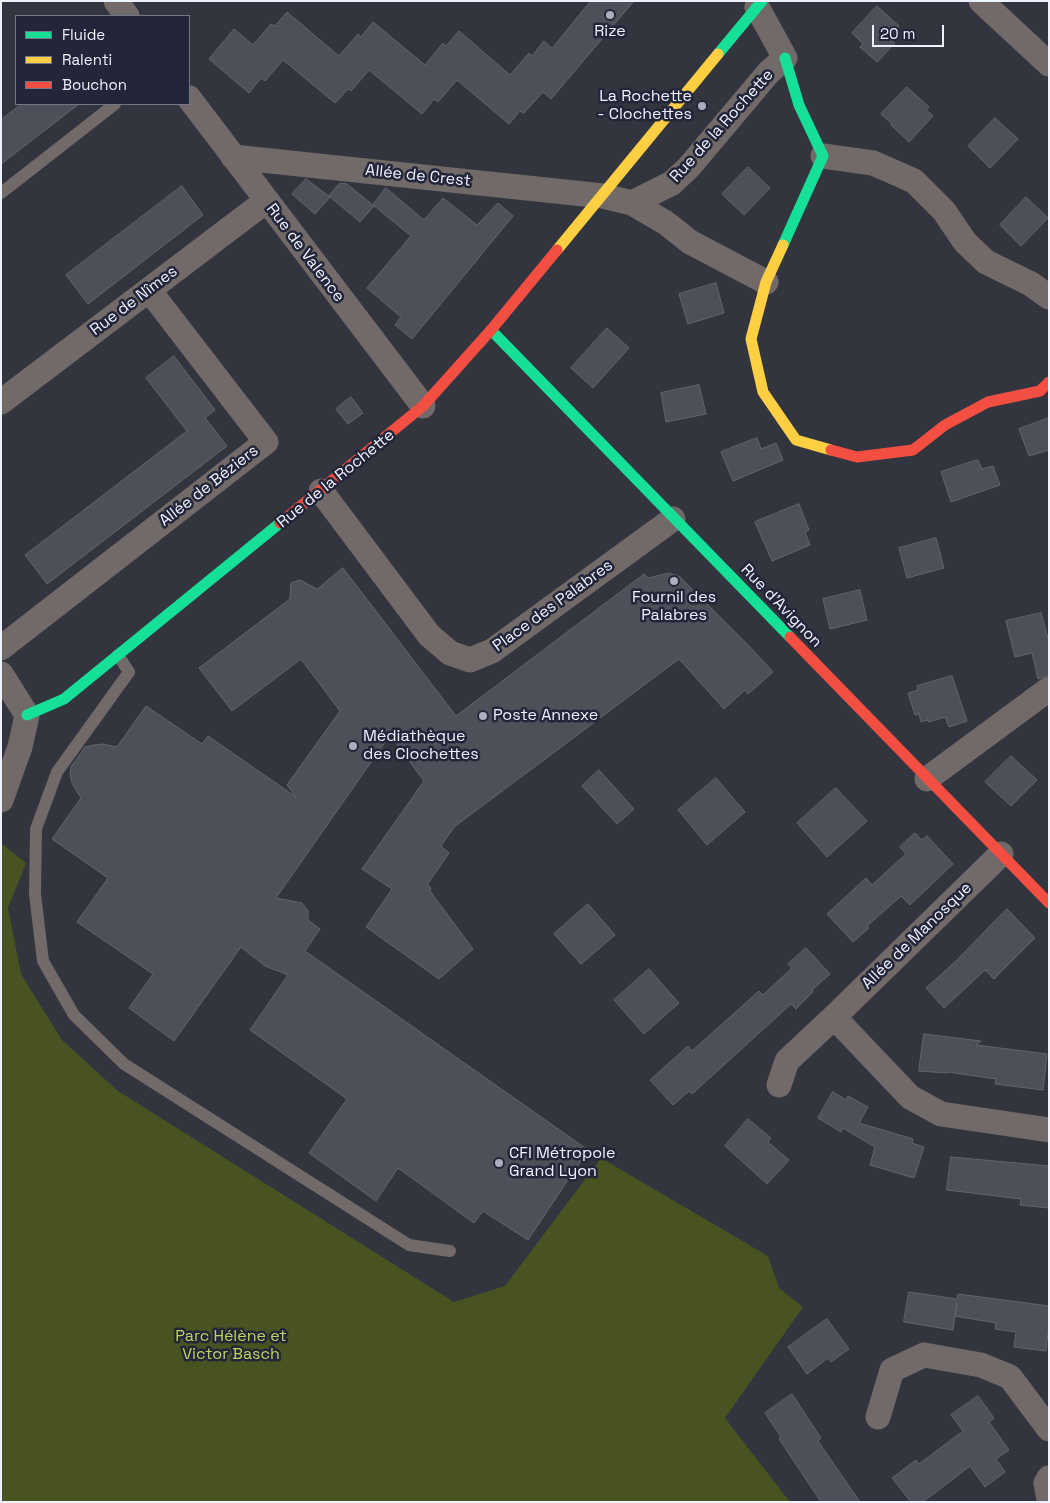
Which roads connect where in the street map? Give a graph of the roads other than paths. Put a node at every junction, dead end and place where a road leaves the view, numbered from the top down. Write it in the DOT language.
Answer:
graph roads {
  1 [pos="116,1"];
  2 [pos="980,1"];
  3 [pos="760,4"];
  4 [pos="126,15"];
  5 [pos="785,58"];
  6 [pos="1049,64"];
  7 [pos="190,99"];
  8 [pos="114,105"];
  9 [pos="824,156"];
  10 [pos="233,157"];
  11 [pos="1,194"];
  12 [pos="603,196"];
  13 [pos="266,201"];
  14 [pos="632,203"];
  15 [pos="766,282"];
  16 [pos="149,290"];
  17 [pos="1049,297"];
  18 [pos="491,330"];
  19 [pos="1049,382"];
  20 [pos="1,402"];
  21 [pos="423,406"];
  22 [pos="322,491"];
  23 [pos="673,518"];
  24 [pos="1,648"];
  25 [pos="118,655"];
  26 [pos="1,674"];
  27 [pos="1049,689"];
  28 [pos="27,715"];
  29 [pos="927,779"];
  30 [pos="1,800"];
  31 [pos="1001,854"];
  32 [pos="1049,903"];
  33 [pos="834,1017"];
  34 [pos="779,1085"];
  35 [pos="1049,1130"];
  36 [pos="450,1251"];
  37 [pos="878,1417"];
  38 [pos="1049,1429"];
  39 [pos="1049,1478"];
  40 [pos="1049,1500"];
  1 -- 4 [label="street"];
  2 -- 6 [label="street"];
  3 -- 5 [label="street, Rue de la Rochette"];
  3 -- 12 [label="street, Rue de la Rochette"];
  5 -- 9 [label="street"];
  5 -- 14 [label="street, Rue de la Rochette"];
  7 -- 10 [label="street, Rue de Valence"];
  8 -- 11 [label="lane"];
  9 -- 15 [label="street"];
  9 -- 17 [label="street"];
  10 -- 12 [label="street, Allée de Crest"];
  10 -- 13 [label="street, Rue de Valence"];
  12 -- 14 [label="street"];
  12 -- 18 [label="street, Rue de la Rochette"];
  13 -- 16 [label="street, Rue de Nîmes"];
  13 -- 21 [label="street, Rue de Valence"];
  14 -- 15 [label="street"];
  15 -- 19 [label="street"];
  16 -- 20 [label="street, Rue de Nîmes"];
  16 -- 24 [label="street, Allée de Béziers"];
  18 -- 21 [label="street, Rue de la Rochette"];
  18 -- 23 [label="street, Rue d'Avignon"];
  21 -- 22 [label="street, Rue de la Rochette"];
  22 -- 23 [label="street, Place des Palabres"];
  22 -- 25 [label="street, Rue de la Rochette"];
  23 -- 29 [label="street, Rue d'Avignon"];
  25 -- 28 [label="street, Rue de la Rochette"];
  25 -- 36 [label="lane"];
  26 -- 28 [label="street"];
  27 -- 29 [label="street"];
  28 -- 30 [label="street"];
  29 -- 31 [label="street, Rue d'Avignon"];
  31 -- 32 [label="street, Rue d'Avignon"];
  31 -- 33 [label="street, Allée de Manosque"];
  33 -- 34 [label="street, Allée de Manosque"];
  33 -- 35 [label="street"];
  37 -- 38 [label="street"];
  39 -- 40 [label="street"];
}
